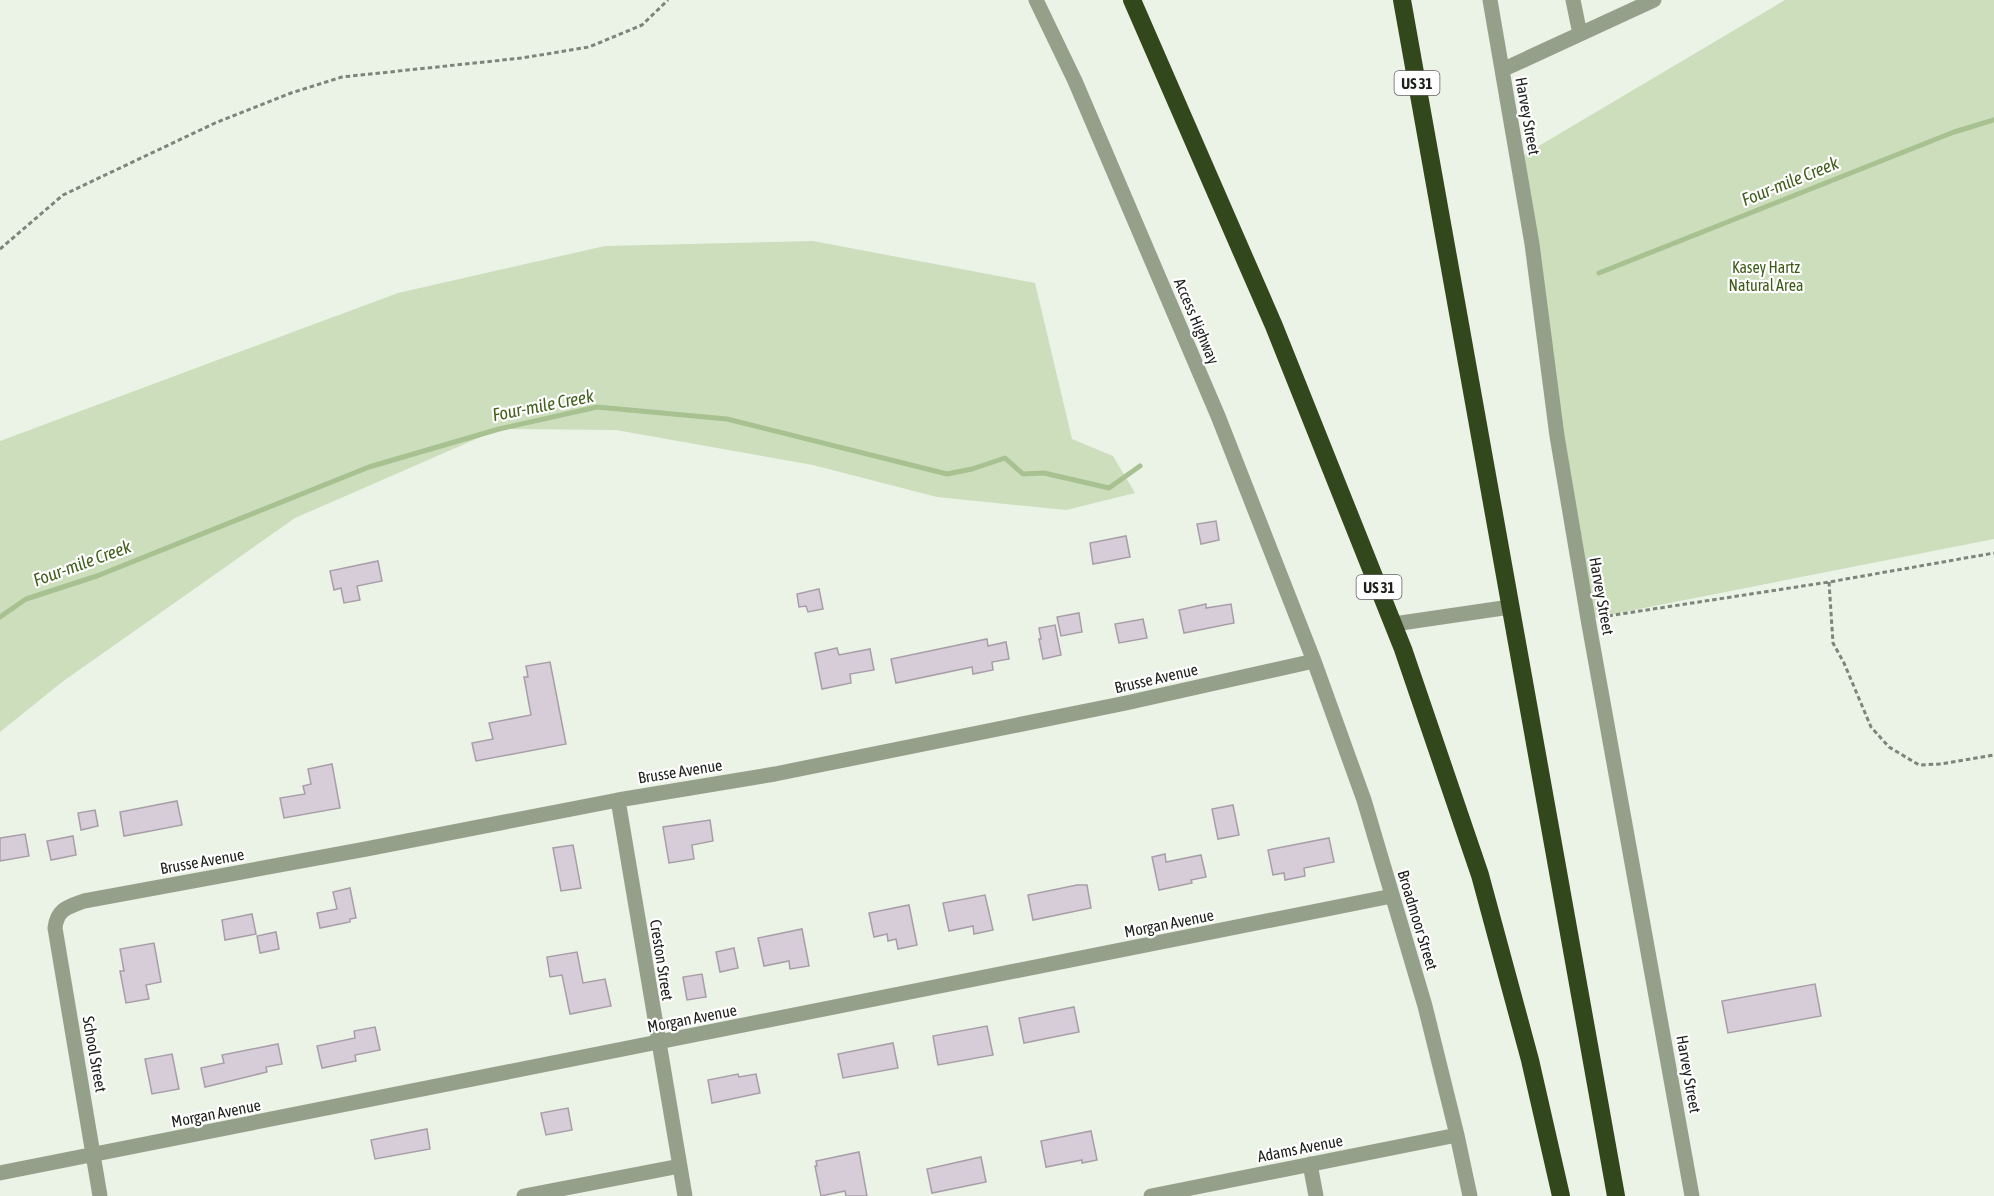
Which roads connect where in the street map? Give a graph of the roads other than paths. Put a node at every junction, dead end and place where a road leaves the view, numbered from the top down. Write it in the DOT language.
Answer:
graph roads {
  1 [pos="1036,0"];
  2 [pos="1132,0"];
  3 [pos="1402,0"];
  4 [pos="1490,0"];
  5 [pos="1572,0"];
  6 [pos="1654,0"];
  7 [pos="1620,7"];
  8 [pos="1580,34"];
  9 [pos="1502,70"];
  10 [pos="1510,607"];
  11 [pos="1394,624"];
  12 [pos="1314,660"];
  13 [pos="618,800"];
  14 [pos="1392,896"];
  15 [pos="56,918"];
  16 [pos="658,1043"];
  17 [pos="1457,1135"];
  18 [pos="93,1155"];
  19 [pos="1310,1164"];
  20 [pos="680,1166"];
  21 [pos="0,1173"];
  22 [pos="1203,1191"];
  23 [pos="100,1196"];
  24 [pos="524,1196"];
  25 [pos="685,1196"];
  26 [pos="1151,1196"];
  27 [pos="1316,1196"];
  28 [pos="1470,1196"];
  29 [pos="1561,1196"];
  30 [pos="1616,1196"];
  31 [pos="1692,1196"];
  1 -- 12 [label="street, Access Highway"];
  2 -- 11 [label="highway, US 31"];
  3 -- 10 [label="highway, US 31"];
  4 -- 9 [label="street, Harvey Street"];
  5 -- 8 [label="street"];
  6 -- 7 [label="street"];
  7 -- 8 [label="street"];
  8 -- 9 [label="street"];
  9 -- 31 [label="street, Harvey Street"];
  10 -- 11 [label="street"];
  10 -- 30 [label="highway, US 31"];
  11 -- 29 [label="highway, US 31"];
  12 -- 13 [label="street, Brusse Avenue"];
  12 -- 14 [label="street, Broadmoor Street"];
  13 -- 15 [label="street, Brusse Avenue"];
  13 -- 16 [label="street, Creston Street"];
  14 -- 16 [label="street, Morgan Avenue"];
  14 -- 17 [label="street, Broadmoor Street"];
  15 -- 18 [label="street, School Street"];
  16 -- 18 [label="street, Morgan Avenue"];
  16 -- 20 [label="street, Creston Street"];
  17 -- 19 [label="street, Adams Avenue"];
  17 -- 28 [label="street, Broadmoor Street"];
  18 -- 21 [label="street, Morgan Avenue"];
  18 -- 23 [label="street, School Street"];
  19 -- 22 [label="street, Adams Avenue"];
  19 -- 27 [label="street"];
  20 -- 24 [label="street"];
  20 -- 25 [label="street, Creston Street"];
  22 -- 26 [label="street, Adams Avenue"];
}
